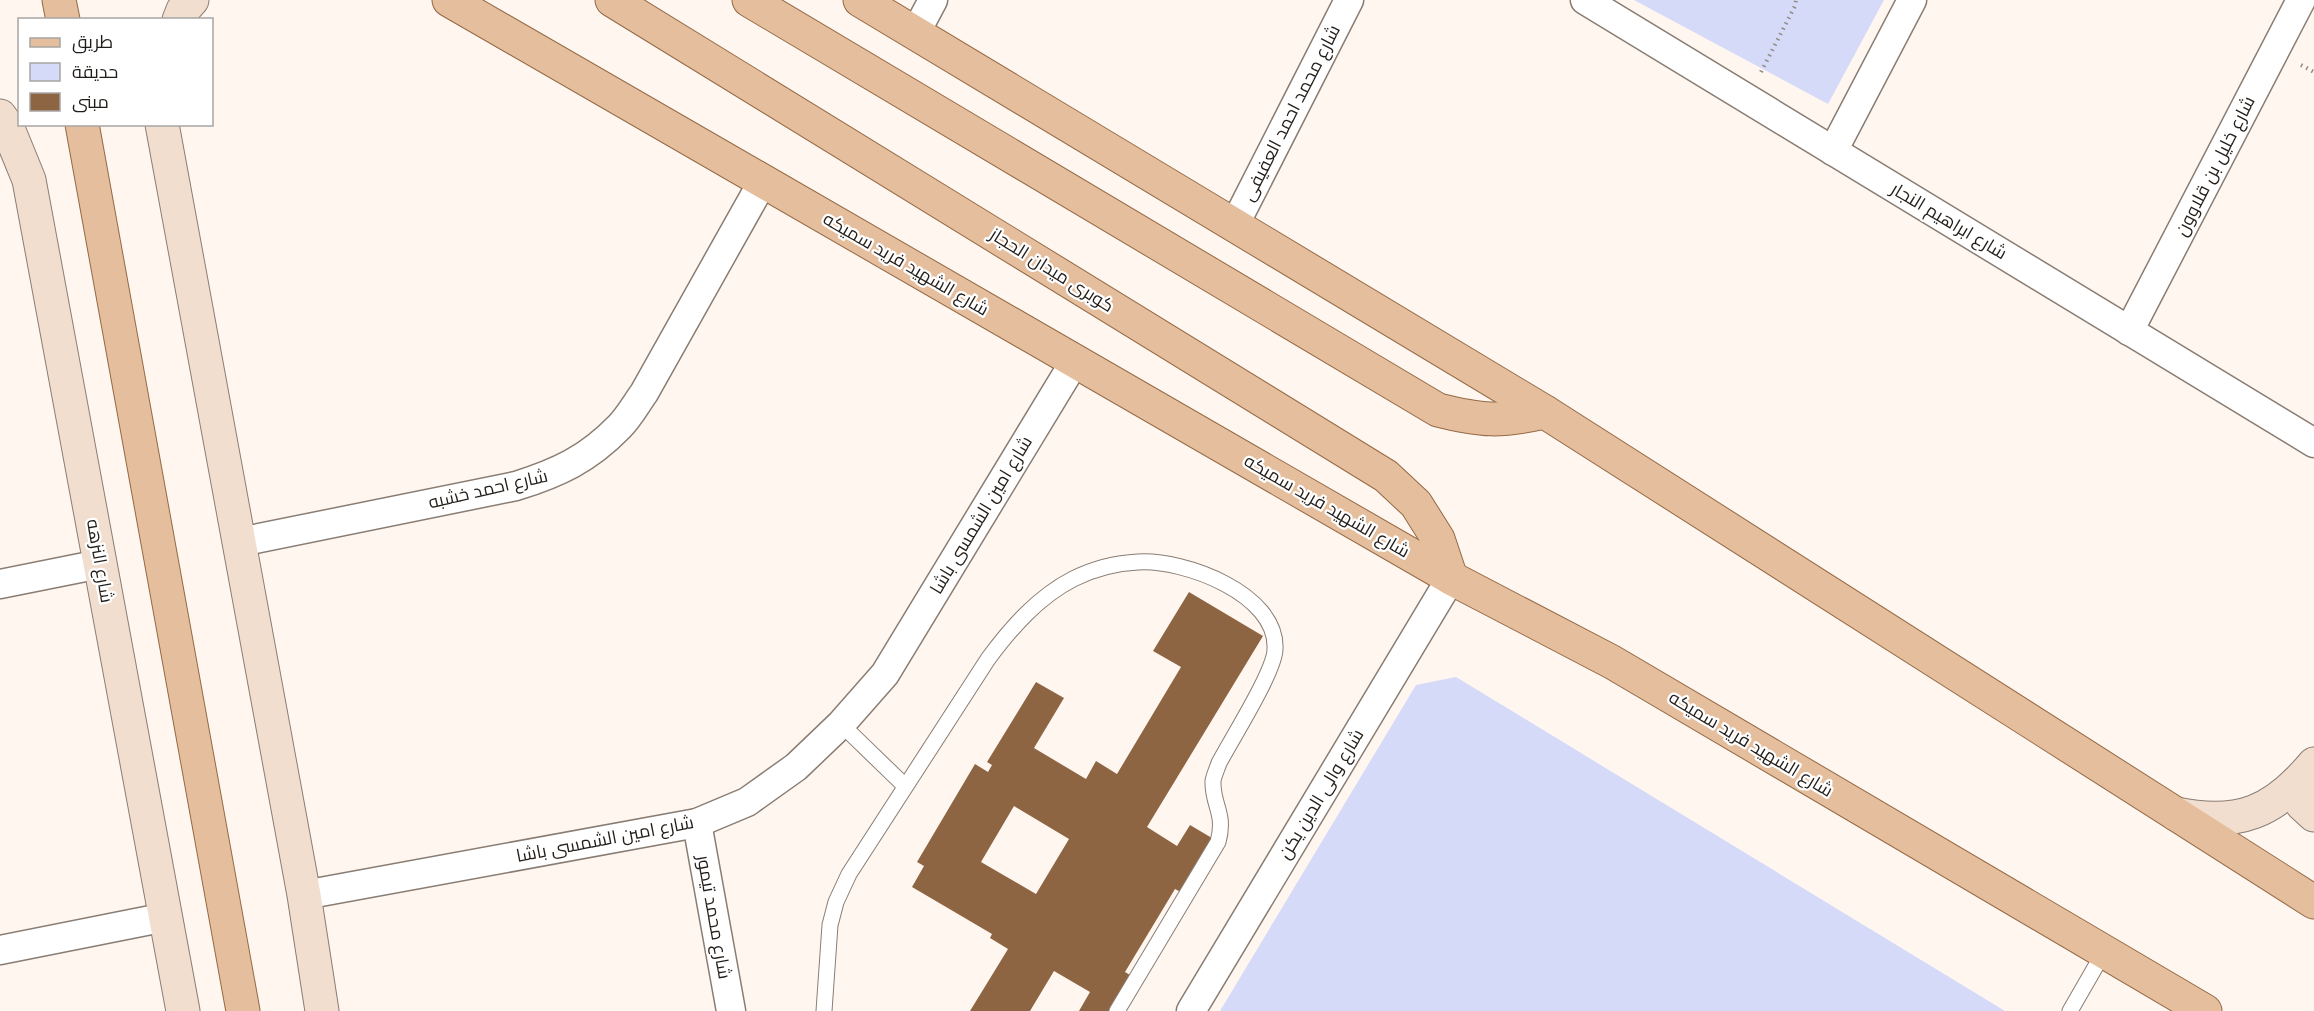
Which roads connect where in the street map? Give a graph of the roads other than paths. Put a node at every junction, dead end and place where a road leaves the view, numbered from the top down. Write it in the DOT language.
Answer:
graph roads {
  1 [pos="59,0"];
  2 [pos="192,0"];
  3 [pos="449,0"];
  4 [pos="612,0"];
  5 [pos="749,0"];
  6 [pos="933,0"];
  7 [pos="1348,0"];
  8 [pos="1585,0"];
  9 [pos="1912,0"];
  10 [pos="2301,0"];
  11 [pos="874,4"];
  12 [pos="63,18"];
  13 [pos="180,18"];
  14 [pos="915,34"];
  15 [pos="9,116"];
  16 [pos="82,126"];
  17 [pos="162,126"];
  18 [pos="1833,151"];
  19 [pos="763,181"];
  20 [pos="1234,226"];
  21 [pos="2130,331"];
  22 [pos="1075,361"];
  23 [pos="1545,412"];
  24 [pos="2314,443"];
  25 [pos="240,542"];
  26 [pos="100,564"];
  27 [pos="1451,578"];
  28 [pos="0,584"];
  29 [pos="841,724"];
  30 [pos="2305,775"];
  31 [pos="905,786"];
  32 [pos="2176,814"];
  33 [pos="2314,814"];
  34 [pos="697,823"];
  35 [pos="304,896"];
  36 [pos="2314,902"];
  37 [pos="166,917"];
  38 [pos="0,950"];
  39 [pos="2104,952"];
  40 [pos="2191,1007"];
  41 [pos="183,1011"];
  42 [pos="243,1011"];
  43 [pos="322,1011"];
  44 [pos="731,1011"];
  45 [pos="824,1011"];
  46 [pos="1117,1011"];
  47 [pos="1191,1011"];
  48 [pos="2070,1011"];
  1 -- 12 [label="main road"];
  2 -- 13 [label="main road"];
  3 -- 19 [label="main road, شارع الشهيد فريد سميكه"];
  4 -- 27 [label="main road, كوبرى ميدان الحجاز"];
  5 -- 23 [label="main road"];
  6 -- 14 [label="street"];
  7 -- 20 [label="street, شارع محمد احمد العفيفى"];
  8 -- 18 [label="street, شارع ابراهيم النجار"];
  9 -- 18 [label="street"];
  10 -- 21 [label="street, شارع خليل بن قلاوون"];
  11 -- 14 [label="main road"];
  14 -- 20 [label="main road"];
  15 -- 26 [label="main road, شارع النزهه"];
  16 -- 42 [label="main road"];
  17 -- 25 [label="main road"];
  18 -- 21 [label="street, شارع ابراهيم النجار"];
  19 -- 22 [label="main road, شارع الشهيد فريد سميكه"];
  19 -- 25 [label="street, شارع احمد خشبه"];
  20 -- 23 [label="main road"];
  21 -- 24 [label="street, شارع ابراهيم النجار"];
  22 -- 27 [label="main road, شارع الشهيد فريد سميكه"];
  22 -- 29 [label="street, شارع امين الشمسى باشا"];
  23 -- 32 [label="main road"];
  25 -- 35 [label="main road"];
  26 -- 28 [label="street"];
  26 -- 37 [label="main road, شارع النزهه"];
  27 -- 39 [label="main road, شارع الشهيد فريد سميكه"];
  27 -- 47 [label="street, شارع والى الدين يكن"];
  29 -- 31 [label="lane"];
  29 -- 34 [label="street, شارع امين الشمسى باشا"];
  30 -- 32 [label="main road"];
  30 -- 33 [label="main road"];
  31 -- 45 [label="lane"];
  31 -- 46 [label="lane"];
  32 -- 36 [label="main road"];
  34 -- 35 [label="street, شارع امين الشمسى باشا"];
  34 -- 44 [label="street, شارع محمد تيمور"];
  35 -- 43 [label="main road"];
  37 -- 38 [label="street"];
  37 -- 41 [label="main road, شارع النزهه"];
  39 -- 40 [label="main road, شارع الشهيد فريد سميكه"];
  39 -- 48 [label="lane"];
}
